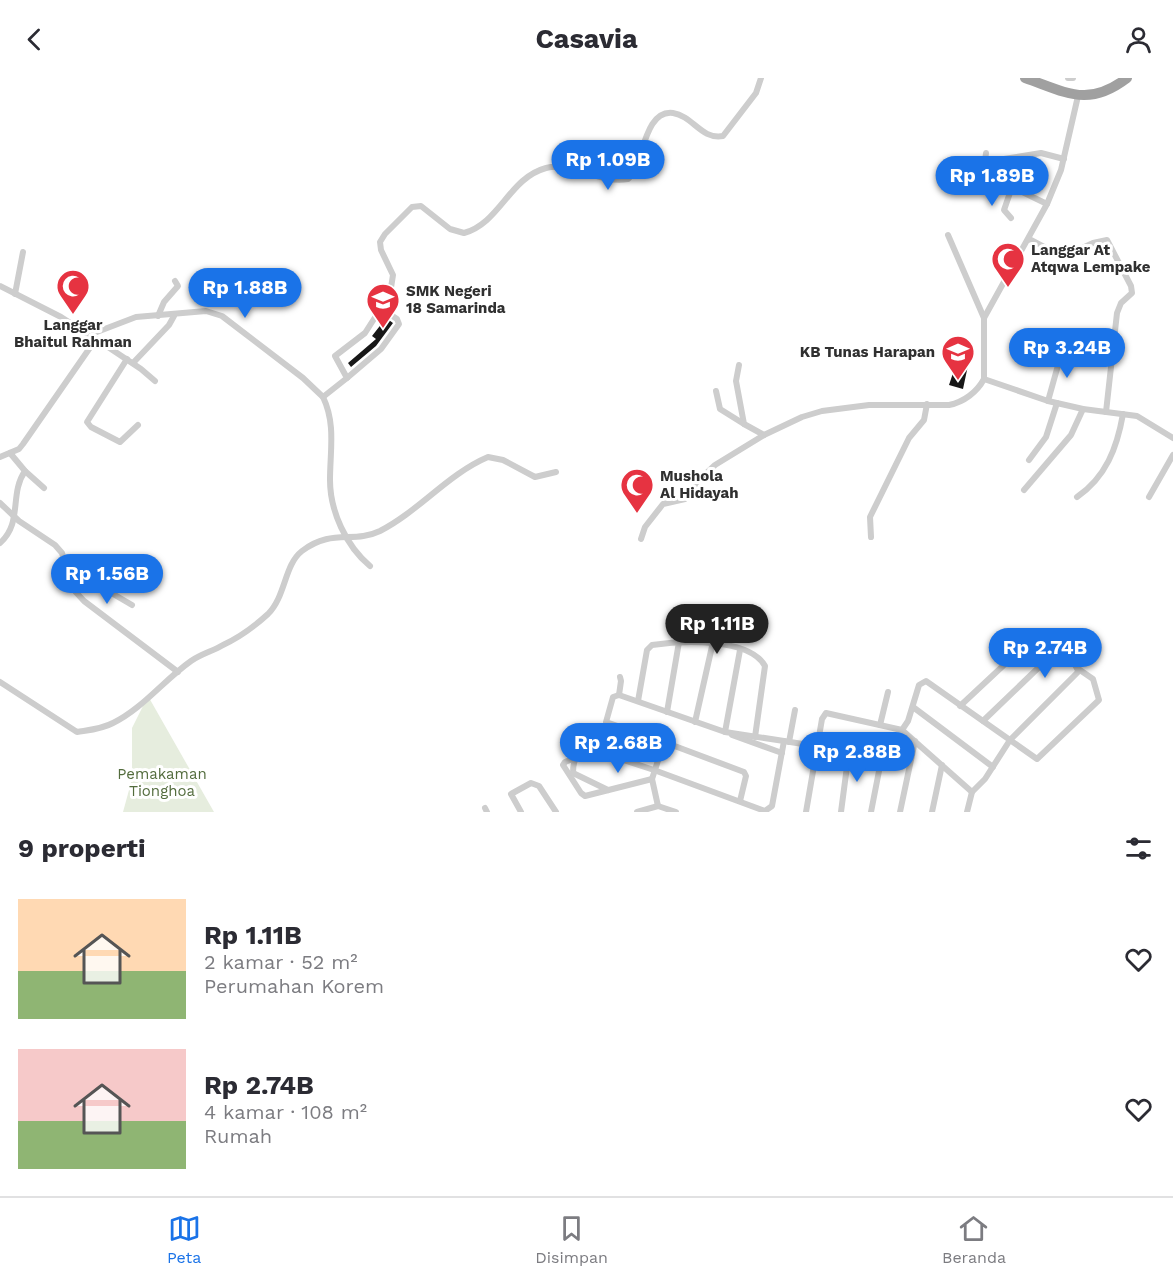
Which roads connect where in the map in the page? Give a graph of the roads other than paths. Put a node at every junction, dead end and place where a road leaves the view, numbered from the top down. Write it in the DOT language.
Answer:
graph roads {
  1 [pos="761,78"];
  2 [pos="1027,78"];
  3 [pos="1068,78"];
  4 [pos="1073,78"];
  5 [pos="1127,78"];
  6 [pos="1078,96"];
  7 [pos="986,153"];
  8 [pos="1004,159"];
  9 [pos="1064,159"];
  10 [pos="1012,188"];
  11 [pos="1047,204"];
  12 [pos="1011,218"];
  13 [pos="948,235"];
  14 [pos="1029,239"];
  15 [pos="23,252"];
  16 [pos="175,281"];
  17 [pos="0,286"];
  18 [pos="15,294"];
  19 [pos="382,309"];
  20 [pos="158,316"];
  21 [pos="174,316"];
  22 [pos="984,318"];
  23 [pos="89,335"];
  24 [pos="96,339"];
  25 [pos="1062,351"];
  26 [pos="130,361"];
  27 [pos="739,364"];
  28 [pos="347,378"];
  29 [pos="984,379"];
  30 [pos="155,381"];
  31 [pos="716,391"];
  32 [pos="323,397"];
  33 [pos="1048,401"];
  34 [pos="1057,403"];
  35 [pos="927,404"];
  36 [pos="1083,409"];
  37 [pos="1106,412"];
  38 [pos="1123,414"];
  39 [pos="744,424"];
  40 [pos="138,425"];
  41 [pos="764,435"];
  42 [pos="1173,438"];
  43 [pos="10,453"];
  44 [pos="1173,454"];
  45 [pos="0,458"];
  46 [pos="1029,460"];
  47 [pos="25,471"];
  48 [pos="556,472"];
  49 [pos="44,488"];
  50 [pos="1024,490"];
  51 [pos="1077,496"];
  52 [pos="1149,497"];
  53 [pos="0,503"];
  54 [pos="15,518"];
  55 [pos="344,536"];
  56 [pos="871,537"];
  57 [pos="641,539"];
  58 [pos="0,543"];
  59 [pos="370,566"];
  60 [pos="67,567"];
  61 [pos="132,605"];
  62 [pos="679,642"];
  63 [pos="712,642"];
  64 [pos="740,650"];
  65 [pos="1058,651"];
  66 [pos="1077,668"];
  67 [pos="178,672"];
  68 [pos="620,677"];
  69 [pos="0,682"];
  70 [pos="888,692"];
  71 [pos="619,695"];
  72 [pos="638,701"];
  73 [pos="913,706"];
  74 [pos="960,706"];
  75 [pos="795,710"];
  76 [pos="667,712"];
  77 [pos="983,721"];
  78 [pos="694,722"];
  79 [pos="879,725"];
  80 [pos="902,730"];
  81 [pos="726,732"];
  82 [pos="755,737"];
  83 [pos="1010,740"];
  84 [pos="915,741"];
  85 [pos="664,742"];
  86 [pos="787,742"];
  87 [pos="818,746"];
  88 [pos="849,751"];
  89 [pos="782,753"];
  90 [pos="942,765"];
  91 [pos="993,767"];
  92 [pos="654,770"];
  93 [pos="571,775"];
  94 [pos="652,779"];
  95 [pos="608,790"];
  96 [pos="972,792"];
  97 [pos="740,801"];
  98 [pos="658,806"];
  99 [pos="650,810"];
  100 [pos="521,812"];
  101 [pos="556,812"];
  102 [pos="637,812"];
  103 [pos="676,812"];
  104 [pos="807,812"];
  105 [pos="841,812"];
  106 [pos="871,812"];
  107 [pos="900,812"];
  108 [pos="932,812"];
  109 [pos="967,812"];
  1 -- 19 [label="street"];
  2 -- 6 [label="highway"];
  3 -- 4 [label="street"];
  5 -- 6 [label="highway"];
  6 -- 9 [label="street"];
  7 -- 10 [label="street"];
  8 -- 9 [label="street"];
  9 -- 11 [label="street"];
  10 -- 11 [label="street"];
  10 -- 12 [label="street"];
  11 -- 14 [label="street"];
  13 -- 22 [label="street"];
  14 -- 22 [label="street"];
  14 -- 37 [label="street"];
  15 -- 18 [label="street"];
  16 -- 20 [label="street"];
  17 -- 18 [label="street"];
  18 -- 23 [label="street"];
  19 -- 28 [label="street"];
  19 -- 28 [label="street"];
  20 -- 21 [label="street"];
  20 -- 23 [label="street"];
  21 -- 26 [label="street"];
  21 -- 32 [label="street"];
  22 -- 29 [label="street"];
  23 -- 24 [label="street"];
  24 -- 26 [label="street"];
  24 -- 43 [label="street"];
  25 -- 33 [label="street"];
  26 -- 30 [label="street"];
  26 -- 40 [label="street"];
  27 -- 39 [label="street"];
  28 -- 32 [label="street"];
  29 -- 33 [label="street"];
  29 -- 35 [label="street"];
  31 -- 39 [label="street"];
  32 -- 55 [label="street"];
  33 -- 34 [label="street"];
  34 -- 36 [label="street"];
  34 -- 46 [label="street"];
  35 -- 41 [label="street"];
  35 -- 56 [label="street"];
  36 -- 37 [label="street"];
  36 -- 50 [label="street"];
  37 -- 38 [label="street"];
  38 -- 42 [label="street"];
  38 -- 51 [label="street"];
  39 -- 41 [label="street"];
  41 -- 57 [label="street"];
  43 -- 45 [label="street"];
  43 -- 47 [label="street"];
  44 -- 52 [label="street"];
  47 -- 49 [label="street"];
  47 -- 54 [label="street"];
  48 -- 55 [label="street"];
  53 -- 54 [label="street"];
  54 -- 58 [label="street"];
  54 -- 60 [label="street"];
  55 -- 59 [label="street"];
  55 -- 67 [label="street"];
  60 -- 61 [label="street"];
  60 -- 67 [label="street"];
  62 -- 63 [label="street"];
  62 -- 72 [label="street"];
  62 -- 76 [label="street"];
  63 -- 64 [label="street"];
  63 -- 78 [label="street"];
  64 -- 81 [label="street"];
  64 -- 82 [label="street"];
  65 -- 66 [label="street"];
  65 -- 74 [label="street"];
  65 -- 77 [label="street"];
  66 -- 83 [label="street"];
  66 -- 83 [label="street"];
  67 -- 69 [label="street"];
  68 -- 71 [label="street"];
  70 -- 79 [label="street"];
  71 -- 72 [label="street"];
  71 -- 85 [label="street"];
  72 -- 76 [label="street"];
  73 -- 74 [label="street"];
  73 -- 80 [label="street"];
  73 -- 91 [label="street"];
  74 -- 77 [label="street"];
  75 -- 86 [label="street"];
  76 -- 78 [label="street"];
  77 -- 83 [label="street"];
  78 -- 81 [label="street"];
  79 -- 80 [label="street"];
  79 -- 87 [label="street"];
  80 -- 84 [label="street"];
  81 -- 82 [label="street"];
  81 -- 89 [label="street"];
  82 -- 86 [label="street"];
  83 -- 91 [label="street"];
  84 -- 90 [label="street"];
  84 -- 107 [label="street"];
  85 -- 92 [label="street"];
  85 -- 97 [label="street"];
  86 -- 87 [label="street"];
  86 -- 89 [label="street"];
  87 -- 88 [label="street"];
  87 -- 104 [label="street"];
  88 -- 105 [label="street"];
  88 -- 106 [label="street"];
  89 -- 97 [label="street"];
  90 -- 96 [label="street"];
  90 -- 108 [label="street"];
  91 -- 96 [label="street"];
  92 -- 93 [label="street"];
  92 -- 94 [label="street"];
  92 -- 97 [label="street"];
  93 -- 95 [label="street"];
  93 -- 95 [label="street"];
  94 -- 95 [label="street"];
  94 -- 98 [label="street"];
  96 -- 109 [label="street"];
  98 -- 99 [label="street"];
  98 -- 103 [label="street"];
  99 -- 102 [label="street"];
  100 -- 101 [label="street"];
}
